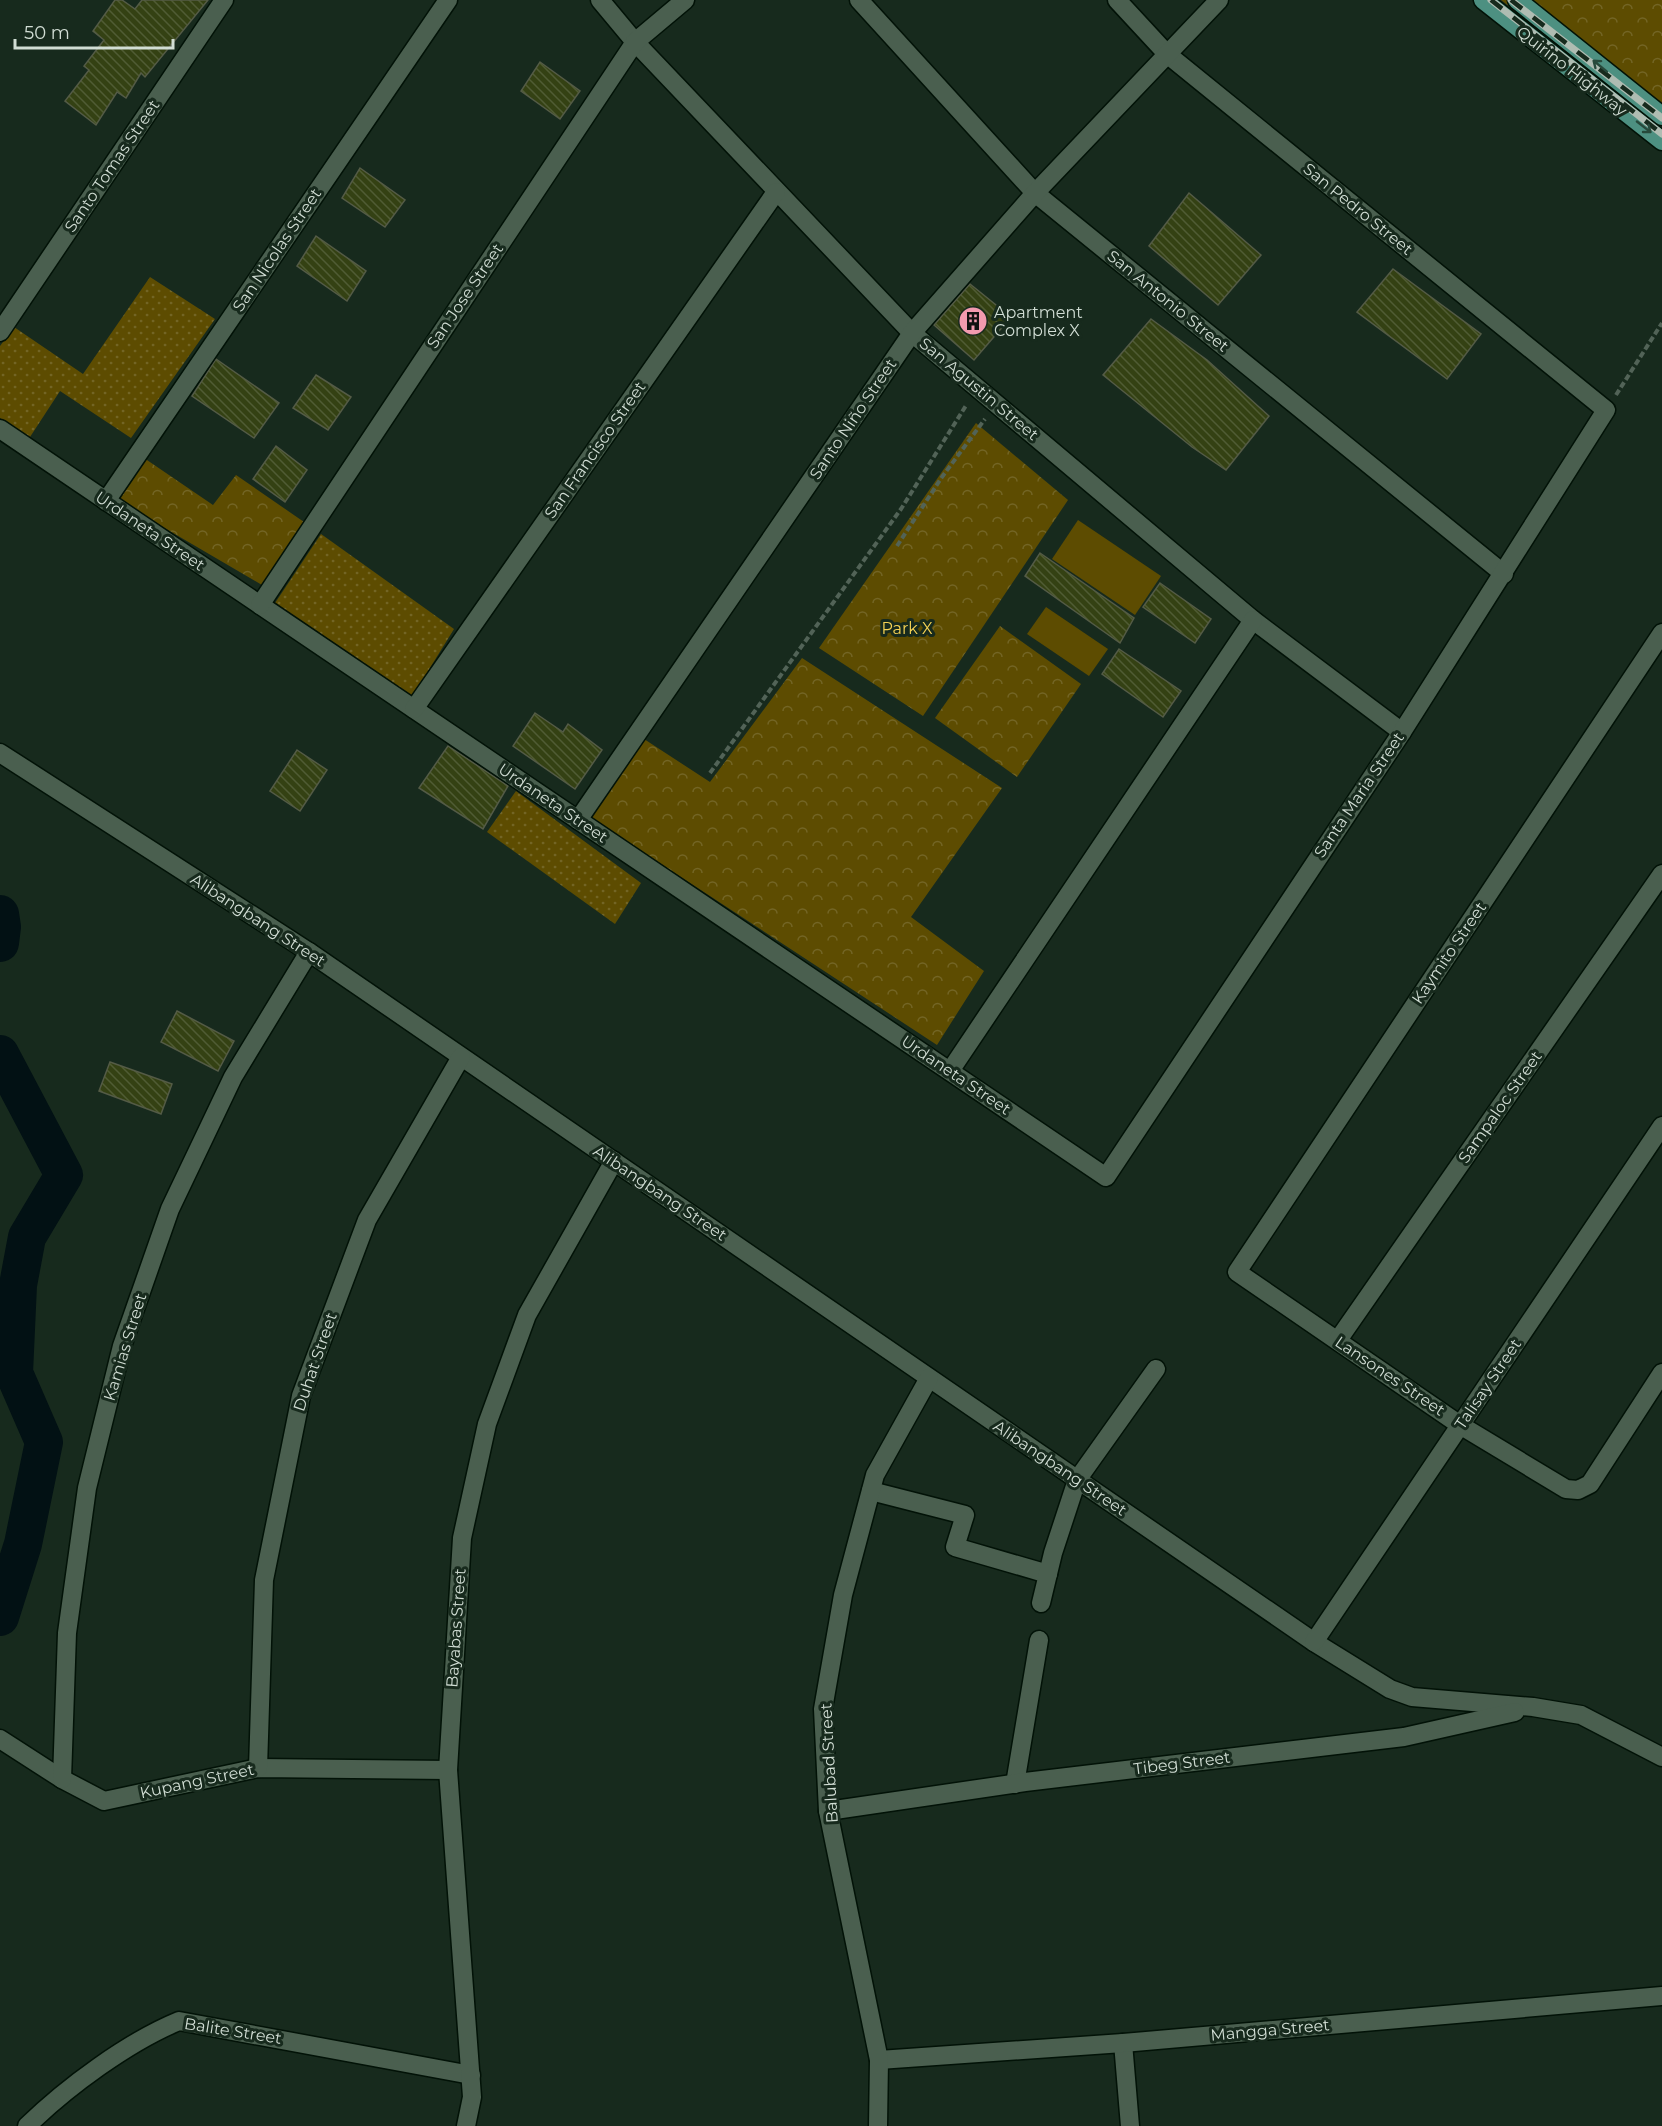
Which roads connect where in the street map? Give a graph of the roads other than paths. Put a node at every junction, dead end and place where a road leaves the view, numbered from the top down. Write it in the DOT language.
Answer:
graph roads {
  1 [pos="224,0"];
  2 [pos="448,0"];
  3 [pos="600,0"];
  4 [pos="685,0"];
  5 [pos="859,0"];
  6 [pos="1117,0"];
  7 [pos="1219,0"];
  8 [pos="1483,0"];
  9 [pos="1517,0"];
  10 [pos="635,42"];
  11 [pos="1167,54"];
  12 [pos="1662,116"];
  13 [pos="1662,141"];
  14 [pos="776,192"];
  15 [pos="1035,193"];
  16 [pos="0,332"];
  17 [pos="912,333"];
  18 [pos="1606,410"];
  19 [pos="0,429"];
  20 [pos="106,501"];
  21 [pos="1504,574"];
  22 [pos="260,605"];
  23 [pos="1253,620"];
  24 [pos="1662,633"];
  25 [pos="414,709"];
  26 [pos="1402,732"];
  27 [pos="0,753"];
  28 [pos="578,820"];
  29 [pos="1662,874"];
  30 [pos="309,952"];
  31 [pos="461,1057"];
  32 [pos="950,1071"];
  33 [pos="1662,1126"];
  34 [pos="614,1161"];
  35 [pos="1106,1177"];
  36 [pos="1237,1272"];
  37 [pos="1338,1340"];
  38 [pos="1156,1370"];
  39 [pos="1662,1372"];
  40 [pos="929,1378"];
  41 [pos="1460,1425"];
  42 [pos="1077,1479"];
  43 [pos="870,1491"];
  44 [pos="1048,1574"];
  45 [pos="1041,1603"];
  46 [pos="1039,1640"];
  47 [pos="1314,1642"];
  48 [pos="1533,1707"];
  49 [pos="0,1739"];
  50 [pos="1662,1757"];
  51 [pos="258,1768"];
  52 [pos="448,1770"];
  53 [pos="62,1779"];
  54 [pos="1015,1784"];
  55 [pos="828,1811"];
  56 [pos="1662,1996"];
  57 [pos="1123,2043"];
  58 [pos="879,2060"];
  59 [pos="471,2075"];
  60 [pos="27,2126"];
  61 [pos="466,2126"];
  62 [pos="878,2126"];
  63 [pos="1130,2126"];
  1 -- 16 [label="street, Santo Tomas Street"];
  2 -- 20 [label="street, San Nicolas Street"];
  3 -- 10 [label="street, San Agustin Street"];
  4 -- 10 [label="street, San Jose Street"];
  5 -- 15 [label="street, San Antonio Street"];
  6 -- 11 [label="street, San Pedro Street"];
  7 -- 11 [label="street, Santo Niño Street"];
  8 -- 13 [label="main road, Quirino Highway, one-way"];
  12 -- 9 [label="main road, Quirino Highway, one-way"];
  10 -- 14 [label="street, San Agustin Street"];
  10 -- 22 [label="street, San Jose Street"];
  11 -- 15 [label="street, Santo Niño Street"];
  11 -- 18 [label="street, San Pedro Street"];
  14 -- 17 [label="street, San Agustin Street"];
  14 -- 25 [label="street, San Francisco Street"];
  15 -- 17 [label="street, Santo Niño Street"];
  15 -- 21 [label="street, San Antonio Street"];
  17 -- 23 [label="street, San Agustin Street"];
  17 -- 28 [label="street, Santo Niño Street"];
  18 -- 21 [label="street, Santa Maria Street"];
  19 -- 20 [label="street, Urdaneta Street"];
  20 -- 22 [label="street, Urdaneta Street"];
  21 -- 26 [label="street, Santa Maria Street"];
  22 -- 25 [label="street, Urdaneta Street"];
  23 -- 26 [label="street, San Agustin Street"];
  23 -- 32 [label="street"];
  24 -- 36 [label="street, Kaymito Street"];
  25 -- 28 [label="street, Urdaneta Street"];
  26 -- 35 [label="street, Santa Maria Street"];
  27 -- 30 [label="street, Alibangbang Street"];
  28 -- 32 [label="street, Urdaneta Street"];
  29 -- 37 [label="street, Sampaloc Street"];
  30 -- 31 [label="street, Alibangbang Street"];
  30 -- 53 [label="street, Kamias Street"];
  31 -- 34 [label="street, Alibangbang Street"];
  31 -- 51 [label="street, Duhat Street"];
  32 -- 35 [label="street, Urdaneta Street"];
  33 -- 41 [label="street, Talisay Street"];
  34 -- 40 [label="street, Alibangbang Street"];
  34 -- 52 [label="street, Bayabas Street"];
  36 -- 37 [label="street, Lansones Street"];
  37 -- 41 [label="street, Lansones Street"];
  38 -- 42 [label="street"];
  39 -- 41 [label="street, Lansones Street"];
  40 -- 42 [label="street, Alibangbang Street"];
  40 -- 43 [label="street, Balubad Street"];
  41 -- 47 [label="street, Talisay Street"];
  42 -- 44 [label="street"];
  42 -- 47 [label="street, Alibangbang Street"];
  43 -- 44 [label="street"];
  43 -- 55 [label="street, Balubad Street"];
  44 -- 45 [label="street"];
  46 -- 54 [label="street"];
  47 -- 48 [label="street, Alibangbang Street"];
  48 -- 50 [label="street, Alibangbang Street"];
  48 -- 54 [label="street, Tibeg Street"];
  49 -- 53 [label="street, Kupang Street"];
  51 -- 52 [label="street, Kupang Street"];
  51 -- 53 [label="street, Kupang Street"];
  52 -- 59 [label="street, Bayabas Street"];
  54 -- 55 [label="street, Tibeg Street"];
  55 -- 58 [label="street, Balubad Street"];
  56 -- 57 [label="street, Mangga Street"];
  57 -- 58 [label="street, Mangga Street"];
  57 -- 63 [label="street"];
  58 -- 62 [label="street, Balubad Street"];
  59 -- 60 [label="street, Balite Street"];
  59 -- 61 [label="street, Bayabas Street"];
}
